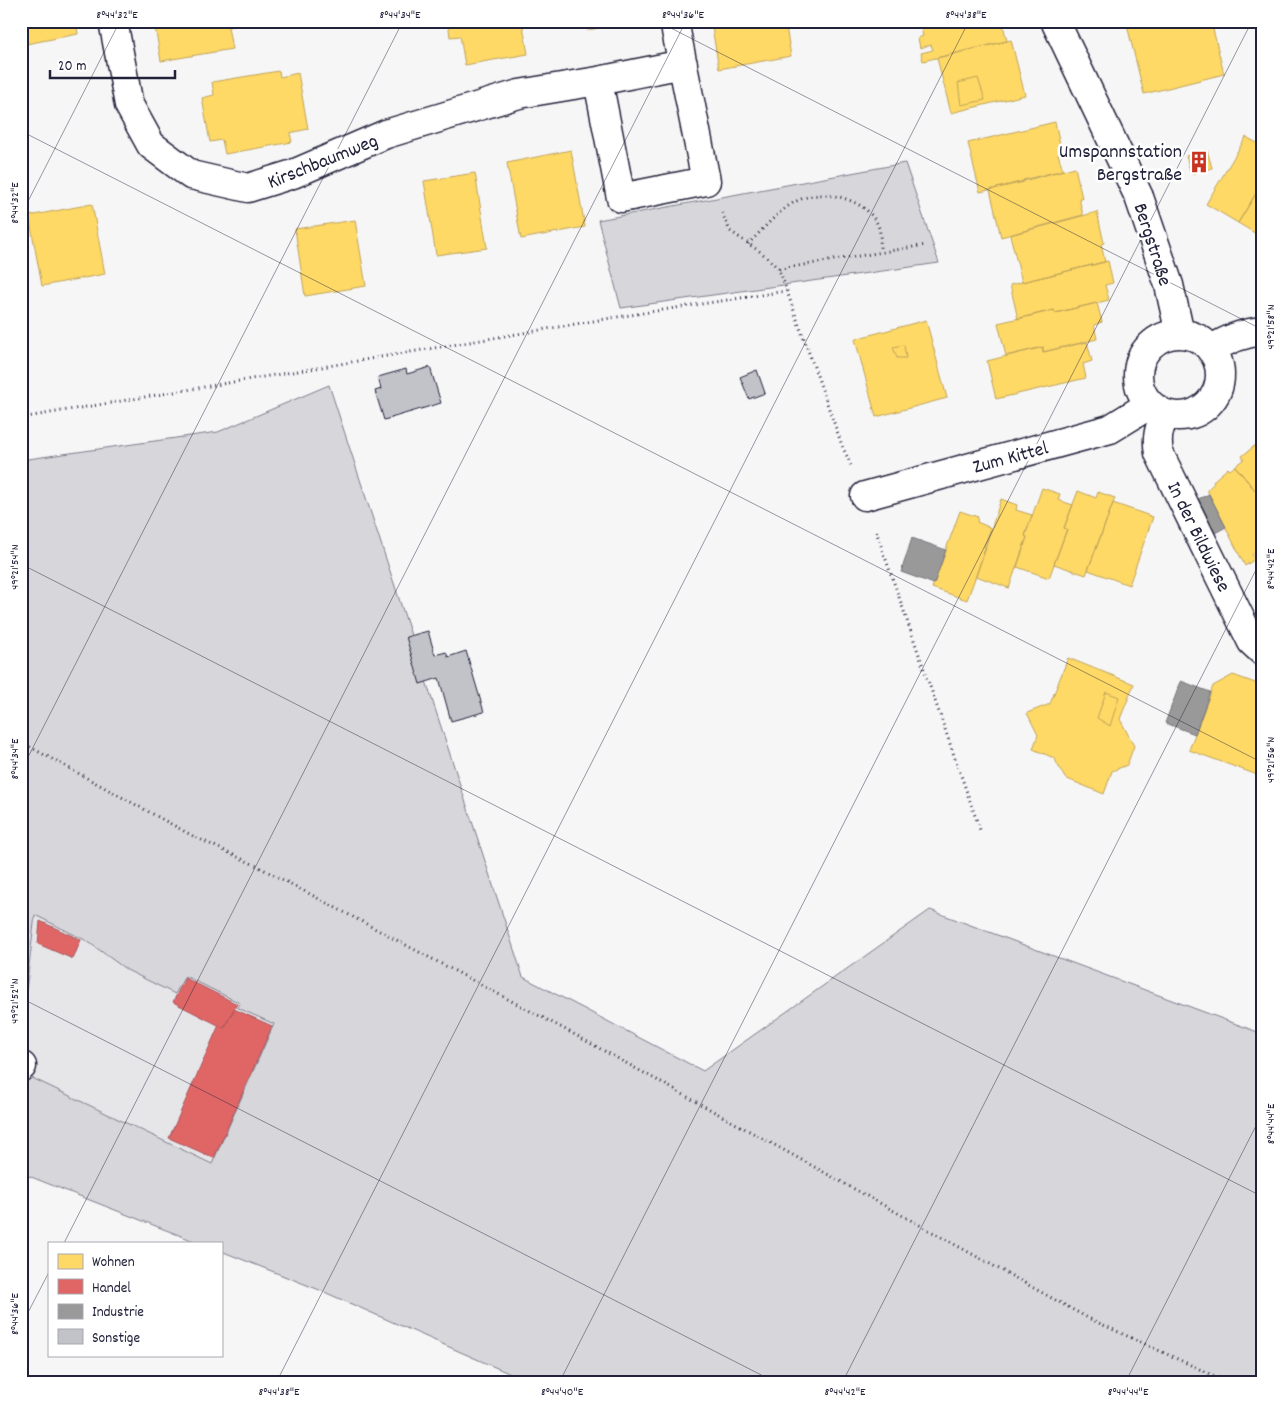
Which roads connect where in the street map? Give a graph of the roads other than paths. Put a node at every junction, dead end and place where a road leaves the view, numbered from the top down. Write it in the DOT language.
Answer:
graph roads {
  1 [pos="113,21"];
  2 [pos="674,21"];
  3 [pos="1055,21"];
  4 [pos="683,64"];
  5 [pos="598,81"];
  6 [pos="1263,332"];
  7 [pos="1180,334"];
  8 [pos="1211,350"];
  9 [pos="1157,410"];
  10 [pos="865,496"];
  11 [pos="1263,652"];
  1 -- 5 [label="street, Kirschbaumweg"];
  2 -- 4 [label="street"];
  3 -- 7 [label="street, Bergstraße"];
  4 -- 5 [label="street, Kirschbaumweg"];
  4 -- 5 [label="street"];
  6 -- 8 [label="street"];
  7 -- 8 [label="street"];
  7 -- 9 [label="street"];
  8 -- 9 [label="street"];
  9 -- 10 [label="street, Zum Kittel"];
  9 -- 11 [label="street, In der Bildwiese"];
}
